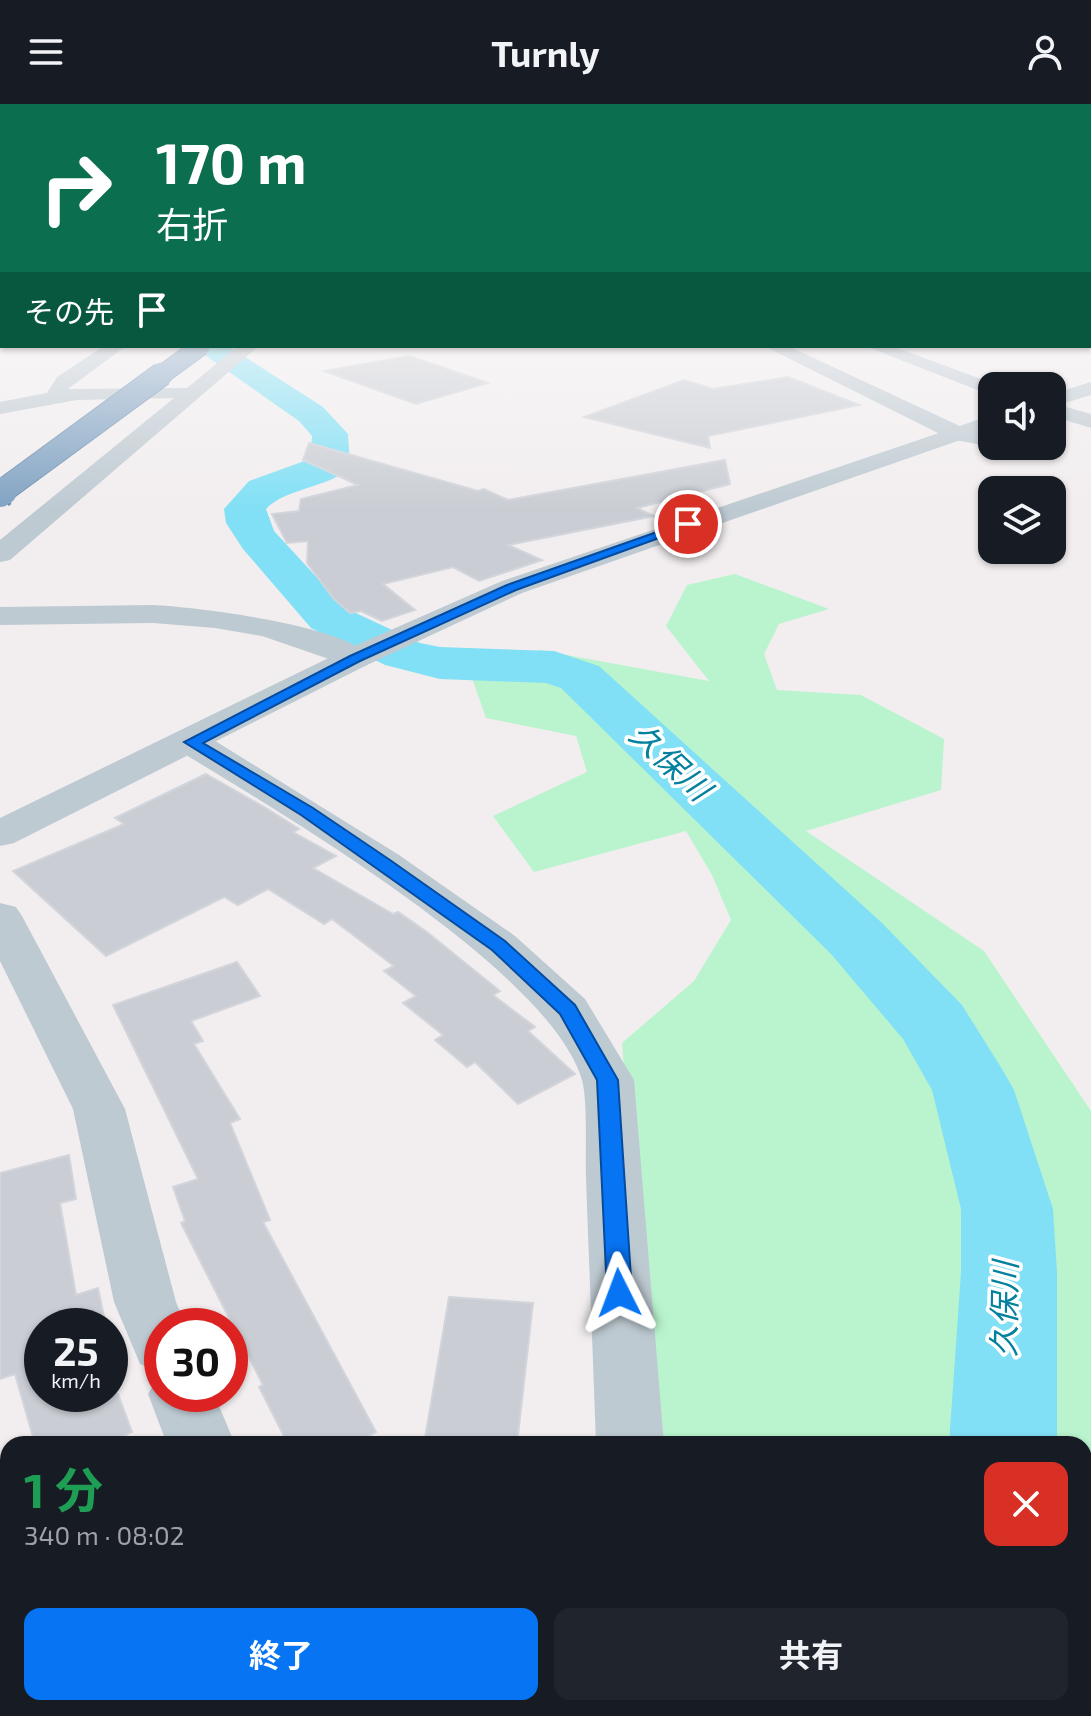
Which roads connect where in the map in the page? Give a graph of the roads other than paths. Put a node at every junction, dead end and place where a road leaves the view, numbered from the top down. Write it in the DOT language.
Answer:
graph roads {
  1 [pos="98,358"];
  2 [pos="155,358"];
  3 [pos="184,358"];
  4 [pos="235,358"];
  5 [pos="799,358"];
  6 [pos="908,358"];
  7 [pos="978,384"];
  8 [pos="1091,388"];
  9 [pos="195,392"];
  10 [pos="57,396"];
  11 [pos="1066,396"];
  12 [pos="0,408"];
  13 [pos="1066,413"];
  14 [pos="1091,421"];
  15 [pos="978,427"];
  16 [pos="958,434"];
  17 [pos="1091,436"];
  18 [pos="978,438"];
  19 [pos="1066,438"];
  20 [pos="0,466"];
  21 [pos="0,493"];
  22 [pos="0,554"];
  23 [pos="0,616"];
  24 [pos="361,656"];
  25 [pos="191,742"];
  26 [pos="0,834"];
  27 [pos="0,916"];
  28 [pos="147,1308"];
  29 [pos="188,1412"];
  30 [pos="198,1436"];
  31 [pos="630,1436"];
  1 -- 10 [label="street"];
  2 -- 20 [label="highway"];
  3 -- 21 [label="highway, bridge"];
  4 -- 9 [label="street"];
  5 -- 16 [label="street"];
  6 -- 7 [label="street"];
  8 -- 11 [label="street"];
  9 -- 10 [label="street"];
  9 -- 22 [label="street"];
  10 -- 12 [label="street"];
  13 -- 14 [label="street"];
  15 -- 16 [label="street"];
  16 -- 18 [label="street"];
  16 -- 24 [label="street"];
  17 -- 19 [label="street"];
  23 -- 24 [label="street"];
  24 -- 25 [label="street"];
  25 -- 26 [label="street"];
  25 -- 31 [label="street"];
  27 -- 28 [label="street"];
  29 -- 30 [label="street"];
}
